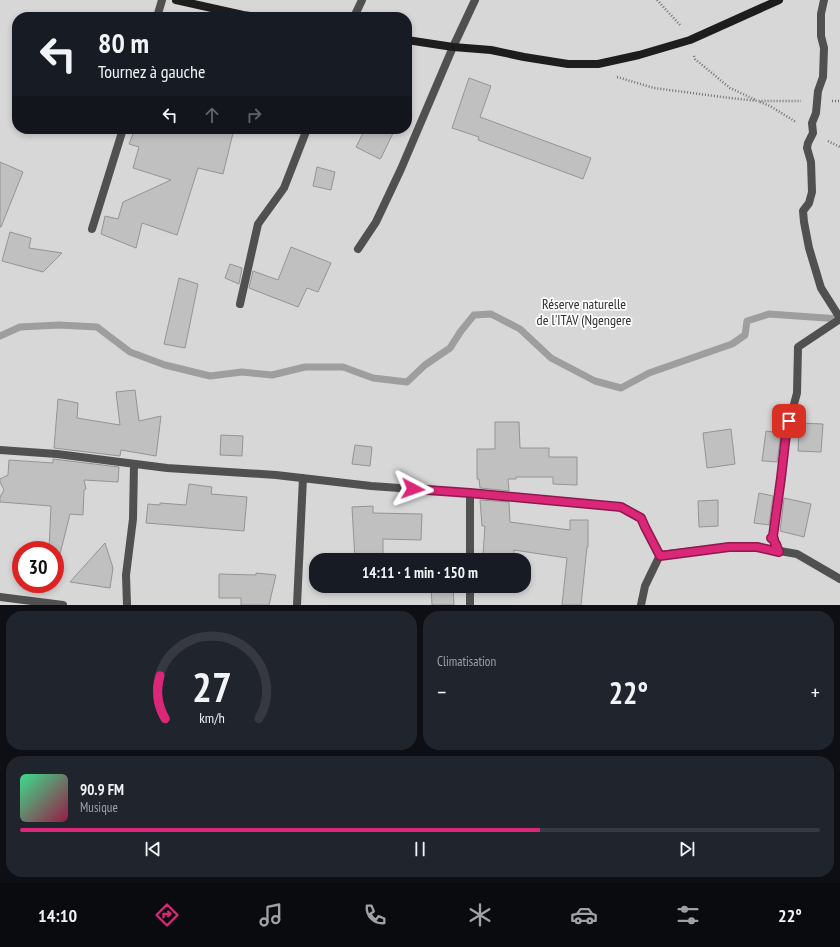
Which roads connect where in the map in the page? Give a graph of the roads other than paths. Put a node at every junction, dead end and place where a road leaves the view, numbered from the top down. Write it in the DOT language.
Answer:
graph roads {
  1 [pos="162,0"];
  2 [pos="176,0"];
  3 [pos="362,0"];
  4 [pos="475,0"];
  5 [pos="779,0"];
  6 [pos="824,0"];
  7 [pos="158,12"];
  8 [pos="230,12"];
  9 [pos="356,12"];
  10 [pos="412,41"];
  11 [pos="453,47"];
  12 [pos="121,134"];
  13 [pos="305,134"];
  14 [pos="92,229"];
  15 [pos="358,248"];
  16 [pos="240,304"];
  17 [pos="840,318"];
  18 [pos="0,450"];
  19 [pos="134,464"];
  20 [pos="303,478"];
  21 [pos="470,493"];
  22 [pos="779,552"];
  23 [pos="470,553"];
  24 [pos="660,556"];
  25 [pos="840,579"];
  26 [pos="470,593"];
  27 [pos="0,597"];
  28 [pos="58,605"];
  29 [pos="127,605"];
  30 [pos="297,605"];
  31 [pos="470,605"];
  32 [pos="641,605"];
  1 -- 7 [label="street"];
  2 -- 8 [label="street"];
  3 -- 9 [label="street"];
  4 -- 11 [label="street"];
  5 -- 11 [label="street"];
  6 -- 17 [label="street"];
  10 -- 11 [label="street"];
  11 -- 15 [label="street"];
  12 -- 14 [label="street"];
  13 -- 16 [label="street"];
  17 -- 22 [label="street"];
  18 -- 19 [label="street"];
  19 -- 20 [label="street"];
  19 -- 29 [label="street"];
  20 -- 21 [label="street"];
  20 -- 30 [label="street"];
  21 -- 23 [label="street"];
  21 -- 24 [label="street"];
  22 -- 24 [label="street"];
  22 -- 25 [label="street"];
  24 -- 32 [label="street"];
  26 -- 31 [label="street"];
  27 -- 28 [label="street"];
}
